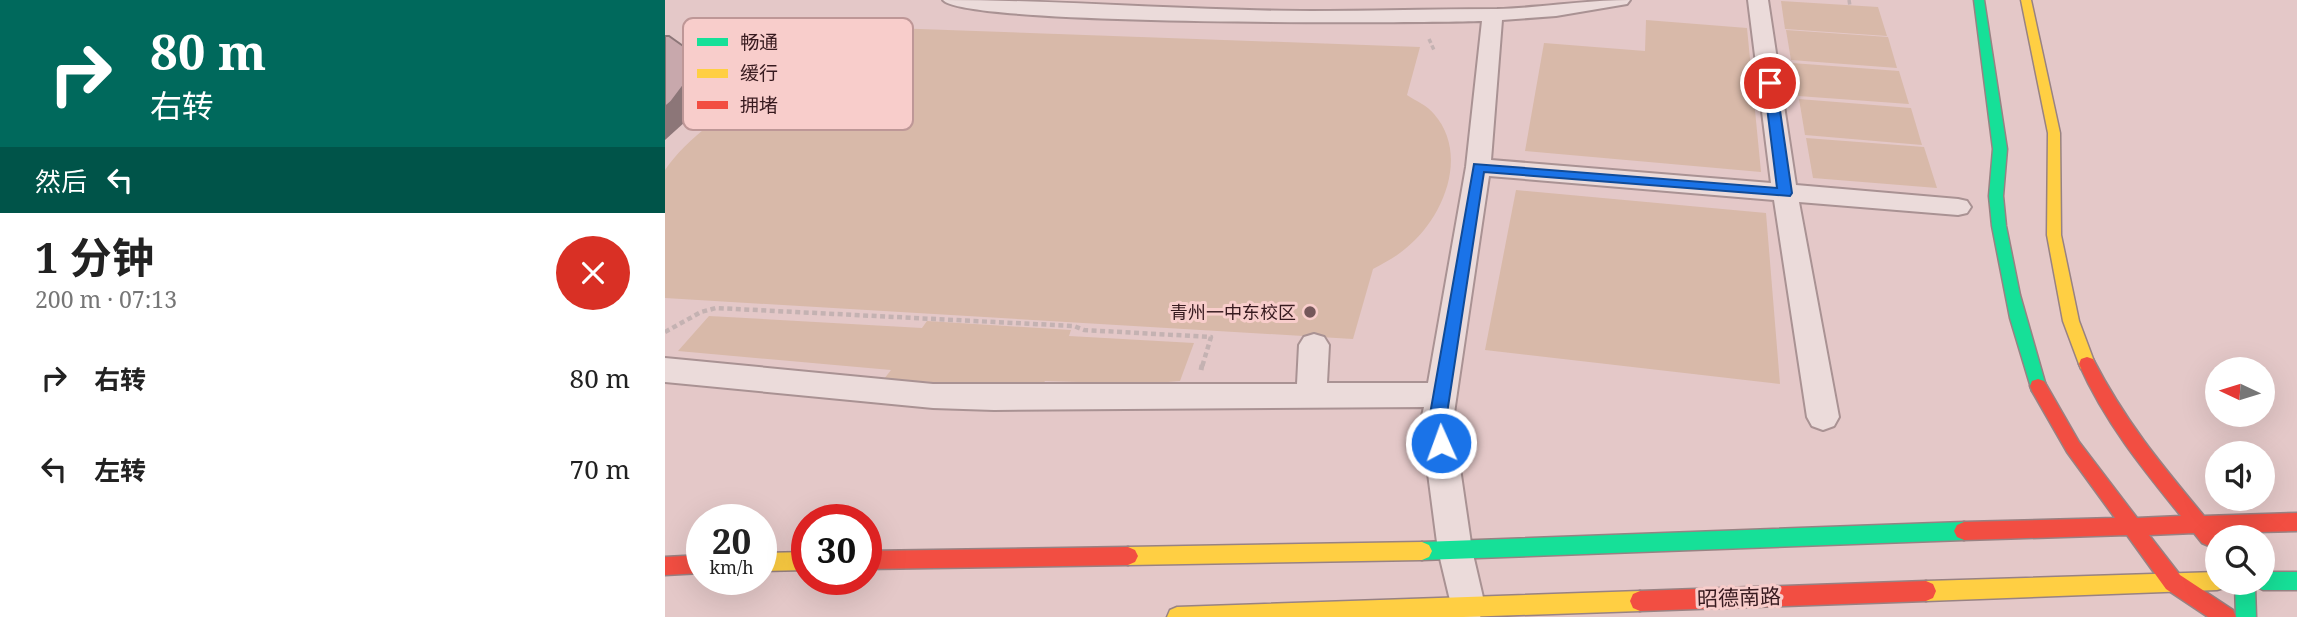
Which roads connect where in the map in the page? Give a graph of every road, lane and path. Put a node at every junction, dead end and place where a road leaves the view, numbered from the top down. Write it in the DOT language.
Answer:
graph roads {
  1 [pos="953,0"];
  2 [pos="1620,0"];
  3 [pos="1758,0"];
  4 [pos="1849,0"];
  5 [pos="1979,0"];
  6 [pos="2027,0"];
  7 [pos="1850,6"];
  8 [pos="1493,14"];
  9 [pos="1478,167"];
  10 [pos="1785,193"];
  11 [pos="1958,207"];
  12 [pos="665,332"];
  13 [pos="1314,345"];
  14 [pos="665,370"];
  15 [pos="1442,395"];
  16 [pos="1311,397"];
  17 [pos="1193,398"];
  18 [pos="1823,417"];
  19 [pos="2297,522"];
  20 [pos="2198,524"];
  21 [pos="2130,525"];
  22 [pos="2205,532"];
  23 [pos="1455,550"];
  24 [pos="882,560"];
  25 [pos="686,565"];
  26 [pos="665,566"];
  27 [pos="2275,581"];
  28 [pos="2297,581"];
  29 [pos="2173,582"];
  30 [pos="2205,582"];
  31 [pos="2245,595"];
  32 [pos="1467,606"];
  33 [pos="1177,617"];
  34 [pos="2226,617"];
  35 [pos="2246,617"];
  1 -- 8 [label="street"];
  2 -- 8 [label="street"];
  3 -- 10 [label="street"];
  4 -- 7 [label="path"];
  5 -- 21 [label="street"];
  6 -- 20 [label="street"];
  8 -- 9 [label="street"];
  9 -- 10 [label="street"];
  9 -- 15 [label="street"];
  10 -- 11 [label="street"];
  10 -- 18 [label="street"];
  12 -- 17 [label="path"];
  13 -- 16 [label="street"];
  14 -- 17 [label="street"];
  15 -- 16 [label="street"];
  15 -- 23 [label="street"];
  16 -- 17 [label="street"];
  19 -- 20 [label="street"];
  20 -- 21 [label="street"];
  20 -- 22 [label="street"];
  21 -- 23 [label="street"];
  21 -- 29 [label="street"];
  23 -- 24 [label="street"];
  23 -- 32 [label="street"];
  25 -- 26 [label="street"];
  27 -- 28 [label="street"];
  29 -- 30 [label="street, 昭德南路"];
  29 -- 32 [label="street, 昭德南路"];
  29 -- 34 [label="street"];
  31 -- 35 [label="street"];
  32 -- 33 [label="street, 昭德南路"];
}
